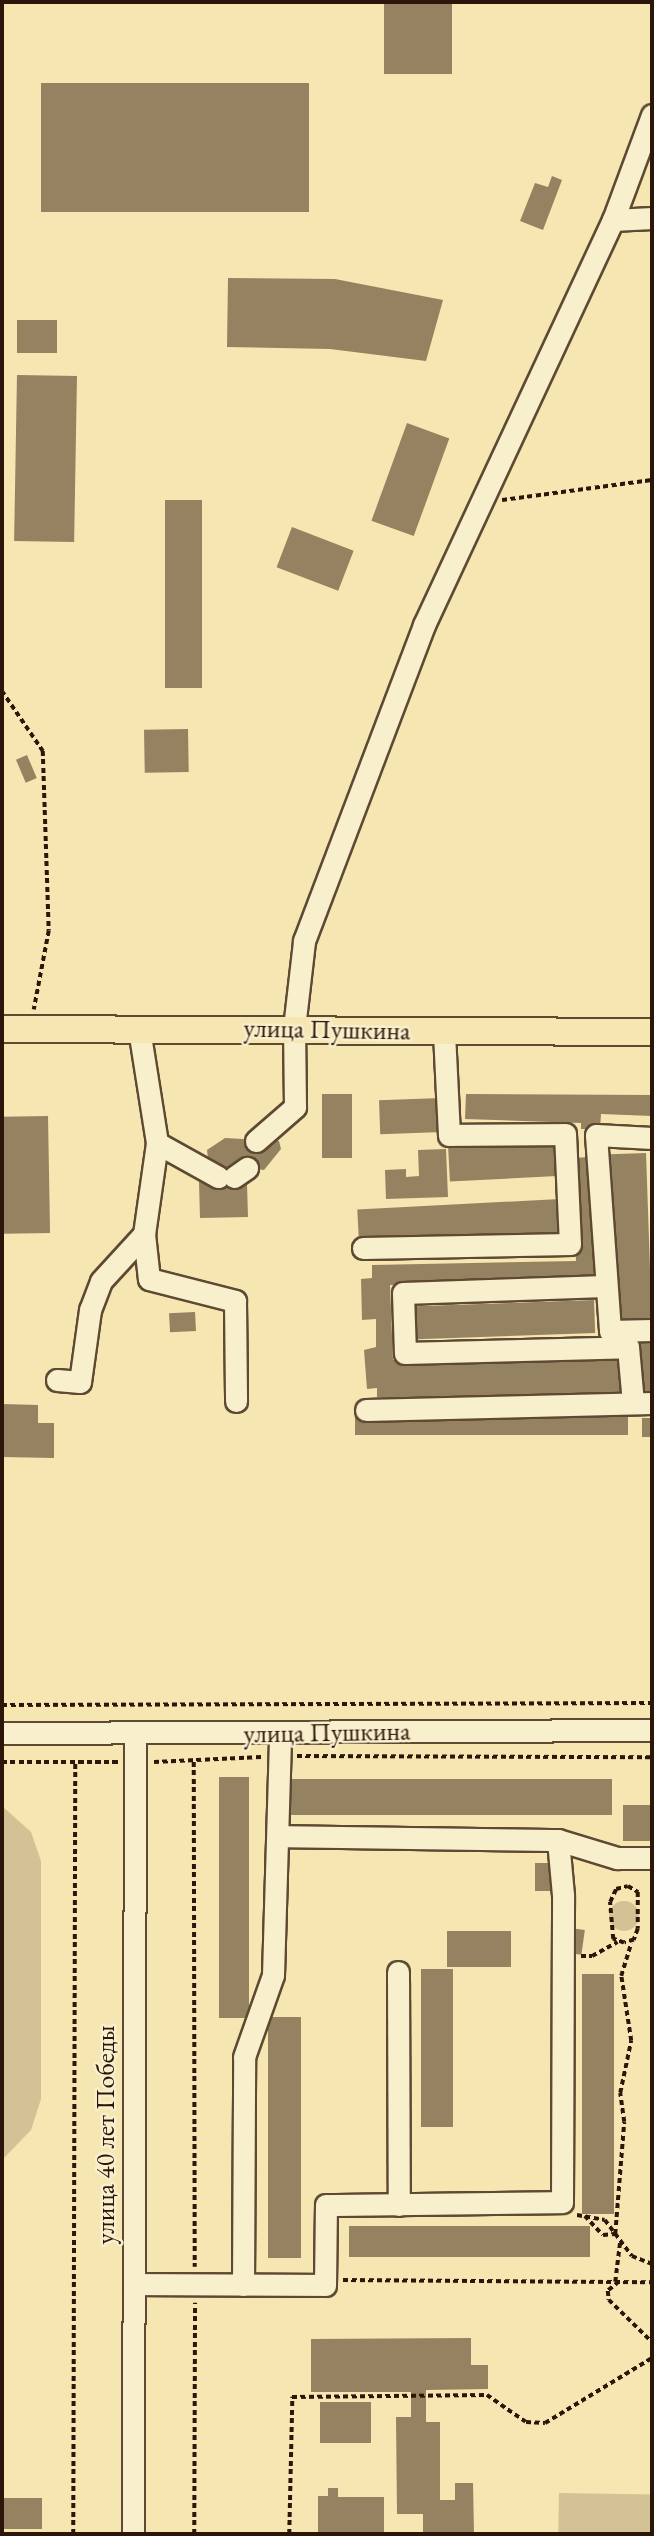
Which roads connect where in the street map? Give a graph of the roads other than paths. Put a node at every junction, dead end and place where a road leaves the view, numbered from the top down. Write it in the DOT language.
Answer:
graph roads {
  1 [pos="652,115"];
  2 [pos="652,218"];
  3 [pos="613,220"];
  4 [pos="294,1028"];
  5 [pos="2,1029"];
  6 [pos="139,1030"];
  7 [pos="444,1031"];
  8 [pos="652,1032"];
  9 [pos="565,1134"];
  10 [pos="596,1135"];
  11 [pos="652,1138"];
  12 [pos="256,1141"];
  13 [pos="157,1143"];
  14 [pos="233,1174"];
  15 [pos="144,1234"];
  16 [pos="363,1248"];
  17 [pos="605,1286"];
  18 [pos="652,1330"];
  19 [pos="610,1338"];
  20 [pos="57,1380"];
  21 [pos="236,1401"];
  22 [pos="643,1403"];
  23 [pos="366,1410"];
  24 [pos="652,1730"];
  25 [pos="2,1734"];
  26 [pos="280,1734"];
  27 [pos="135,1735"];
  28 [pos="280,1836"];
  29 [pos="558,1840"];
  30 [pos="652,1858"];
  31 [pos="398,1972"];
  32 [pos="398,2205"];
  33 [pos="134,2284"];
  34 [pos="243,2285"];
  35 [pos="133,2534"];
  1 -- 3 [label="street"];
  2 -- 3 [label="street"];
  3 -- 4 [label="street"];
  4 -- 6 [label="main road, улица Пушкина"];
  4 -- 7 [label="main road, улица Пушкина"];
  4 -- 12 [label="street"];
  5 -- 6 [label="main road, улица Пушкина"];
  6 -- 13 [label="street"];
  7 -- 8 [label="main road, улица Пушкина"];
  7 -- 9 [label="street"];
  9 -- 10 [label="street"];
  9 -- 16 [label="street"];
  10 -- 11 [label="street"];
  10 -- 17 [label="street"];
  13 -- 14 [label="street"];
  13 -- 15 [label="street"];
  15 -- 20 [label="street"];
  15 -- 21 [label="street"];
  17 -- 19 [label="street"];
  17 -- 19 [label="street"];
  18 -- 19 [label="street"];
  19 -- 22 [label="street"];
  22 -- 23 [label="street"];
  24 -- 26 [label="street, улица Пушкина"];
  25 -- 27 [label="street, улица Пушкина"];
  26 -- 27 [label="street, улица Пушкина"];
  26 -- 28 [label="street"];
  27 -- 33 [label="street, улица 40 лет Победы"];
  28 -- 29 [label="street"];
  28 -- 34 [label="street"];
  29 -- 30 [label="street"];
  29 -- 32 [label="street"];
  31 -- 32 [label="street"];
  32 -- 34 [label="street"];
  33 -- 34 [label="street"];
  33 -- 35 [label="street, улица 40 лет Победы"];
}
